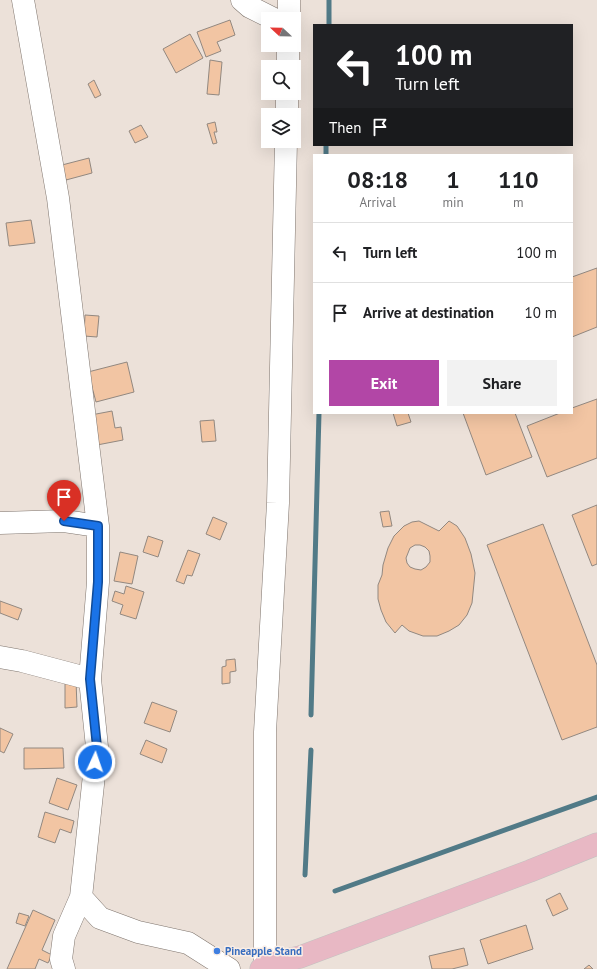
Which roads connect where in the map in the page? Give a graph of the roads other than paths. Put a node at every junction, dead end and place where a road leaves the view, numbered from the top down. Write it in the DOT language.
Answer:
graph roads {
  1 [pos="23,0"];
  2 [pos="242,0"];
  3 [pos="290,0"];
  4 [pos="261,12"];
  5 [pos="289,12"];
  6 [pos="286,148"];
  7 [pos="0,523"];
  8 [pos="98,526"];
  9 [pos="0,657"];
  10 [pos="90,679"];
  11 [pos="597,844"];
  12 [pos="81,897"];
  13 [pos="263,967"];
  14 [pos="64,969"];
  15 [pos="229,969"];
  1 -- 8 [label="street"];
  2 -- 4 [label="street"];
  3 -- 5 [label="street"];
  6 -- 13 [label="street"];
  7 -- 8 [label="street"];
  8 -- 10 [label="street"];
  9 -- 10 [label="street"];
  10 -- 12 [label="street"];
  11 -- 13 [label="main road"];
  12 -- 14 [label="street"];
  12 -- 15 [label="street"];
}
